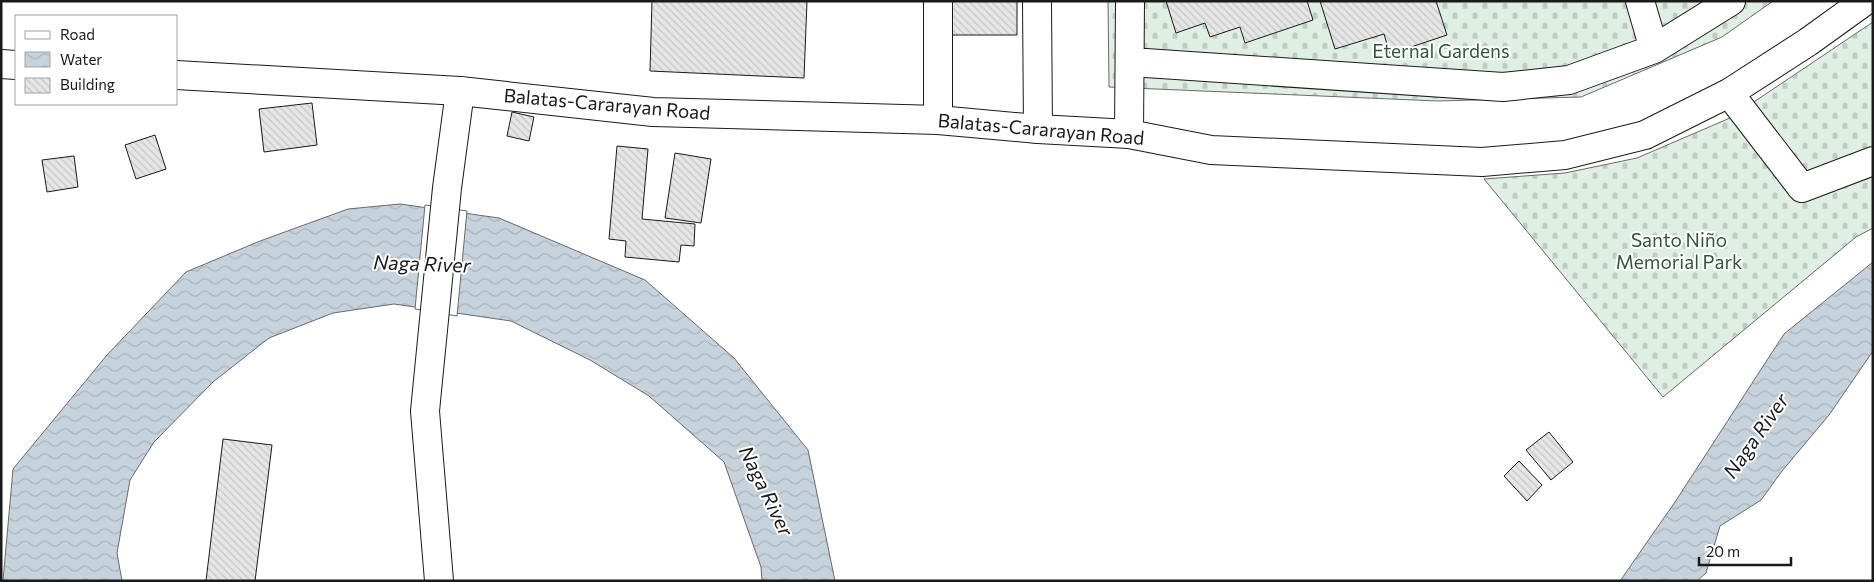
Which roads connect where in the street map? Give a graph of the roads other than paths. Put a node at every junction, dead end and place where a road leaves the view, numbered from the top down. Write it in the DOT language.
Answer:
graph roads {
  1 [pos="938,1"];
  2 [pos="1037,1"];
  3 [pos="1130,1"];
  4 [pos="1640,1"];
  5 [pos="1730,1"];
  6 [pos="1865,1"];
  7 [pos="1654,49"];
  8 [pos="1131,62"];
  9 [pos="1,64"];
  10 [pos="15,65"];
  11 [pos="178,75"];
  12 [pos="460,91"];
  13 [pos="1729,93"];
  14 [pos="938,120"];
  15 [pos="1038,129"];
  16 [pos="1129,134"];
  17 [pos="1873,161"];
  18 [pos="439,581"];
  1 -- 14 [label="main road"];
  2 -- 15 [label="main road"];
  3 -- 8 [label="main road"];
  4 -- 7 [label="main road"];
  5 -- 7 [label="main road"];
  6 -- 13 [label="main road, Balatas-Cararayan Road"];
  7 -- 8 [label="main road"];
  8 -- 16 [label="main road"];
  9 -- 10 [label="main road"];
  11 -- 12 [label="main road, Balatas-Cararayan Road"];
  12 -- 14 [label="main road, Balatas-Cararayan Road"];
  12 -- 18 [label="main road"];
  13 -- 16 [label="main road, Balatas-Cararayan Road"];
  13 -- 17 [label="main road"];
  14 -- 15 [label="main road, Balatas-Cararayan Road"];
  15 -- 16 [label="main road, Balatas-Cararayan Road"];
}
